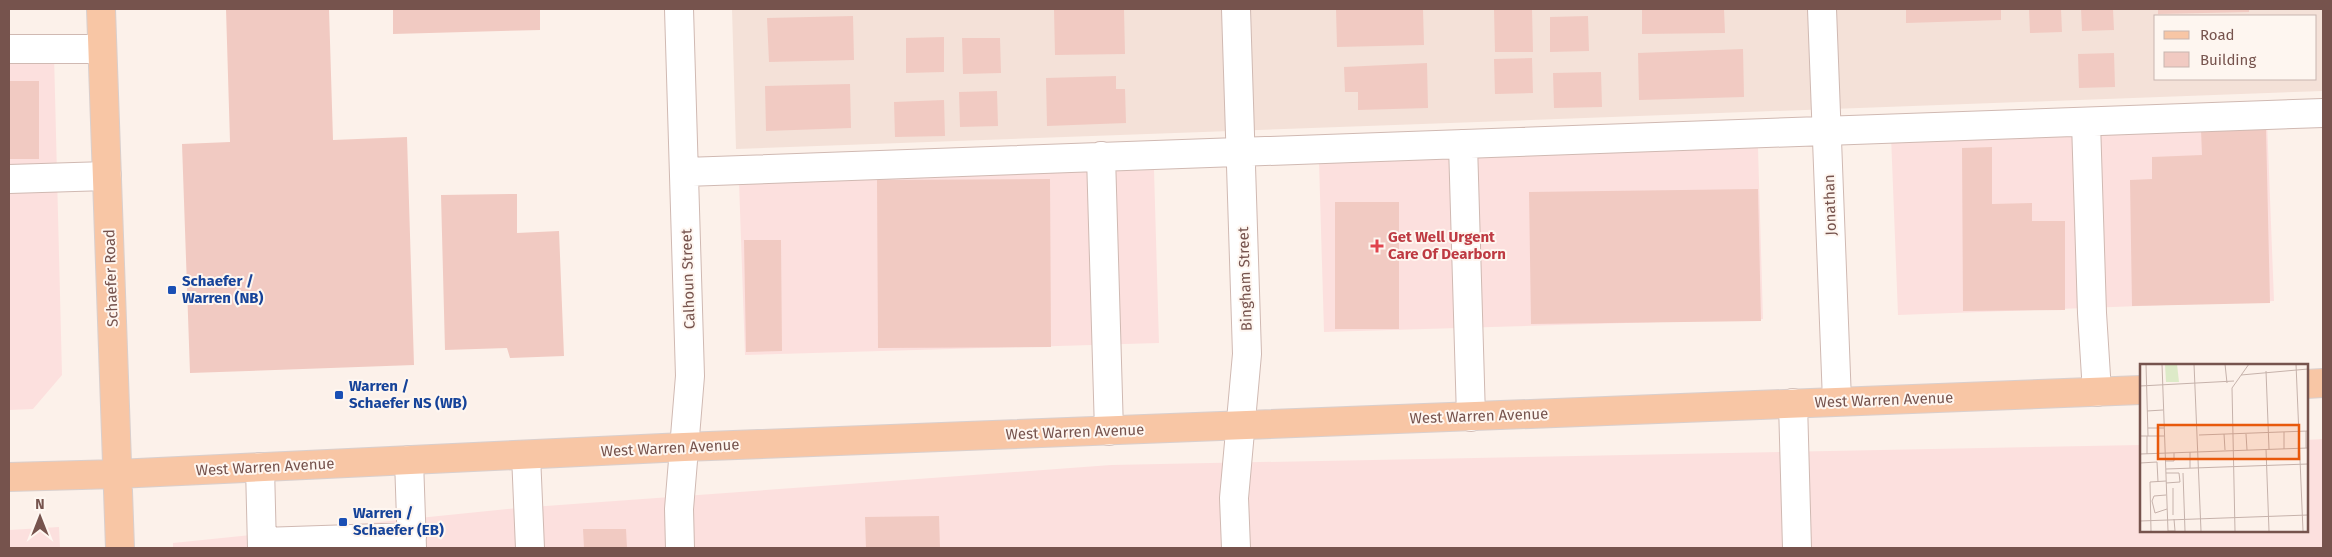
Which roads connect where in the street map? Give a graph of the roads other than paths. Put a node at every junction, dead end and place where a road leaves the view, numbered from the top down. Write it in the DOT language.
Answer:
graph roads {
  1 [pos="101,9"];
  2 [pos="679,9"];
  3 [pos="1236,9"];
  4 [pos="1822,9"];
  5 [pos="9,49"];
  6 [pos="102,49"];
  7 [pos="2323,112"];
  8 [pos="2086,122"];
  9 [pos="1827,131"];
  10 [pos="1463,144"];
  11 [pos="1240,152"];
  12 [pos="1101,156"];
  13 [pos="685,172"];
  14 [pos="107,176"];
  15 [pos="9,179"];
  16 [pos="2323,383"];
  17 [pos="2307,384"];
  18 [pos="2140,390"];
  19 [pos="2097,392"];
  20 [pos="1837,401"];
  21 [pos="1793,403"];
  22 [pos="1471,417"];
  23 [pos="1239,426"];
  24 [pos="1109,431"];
  25 [pos="684,446"];
  26 [pos="526,454"];
  27 [pos="408,460"];
  28 [pos="260,468"];
  29 [pos="117,474"];
  30 [pos="9,478"];
  31 [pos="412,543"];
  32 [pos="262,545"];
  33 [pos="120,548"];
  34 [pos="530,548"];
  35 [pos="680,548"];
  36 [pos="1236,548"];
  37 [pos="1797,548"];
  1 -- 6 [label="main road, Schaefer Road"];
  2 -- 13 [label="street, Calhoun Street"];
  3 -- 11 [label="street, Bingham Street"];
  4 -- 9 [label="street, Jonathan"];
  5 -- 6 [label="street"];
  6 -- 14 [label="main road, Schaefer Road"];
  7 -- 8 [label="street"];
  8 -- 9 [label="street"];
  8 -- 19 [label="street"];
  9 -- 10 [label="street"];
  9 -- 20 [label="street, Jonathan"];
  10 -- 11 [label="street"];
  10 -- 22 [label="street"];
  11 -- 12 [label="street"];
  11 -- 23 [label="street, Bingham Street"];
  12 -- 13 [label="street"];
  12 -- 24 [label="street"];
  13 -- 25 [label="street, Calhoun Street"];
  14 -- 15 [label="street"];
  14 -- 29 [label="main road, Schaefer Road"];
  16 -- 17 [label="main road"];
  18 -- 19 [label="main road, West Warren Avenue"];
  19 -- 20 [label="main road, West Warren Avenue"];
  20 -- 21 [label="main road, West Warren Avenue"];
  21 -- 22 [label="main road, West Warren Avenue"];
  21 -- 37 [label="street"];
  22 -- 23 [label="main road, West Warren Avenue"];
  23 -- 24 [label="main road, West Warren Avenue"];
  23 -- 36 [label="street, Bingham Street"];
  24 -- 25 [label="main road, West Warren Avenue"];
  25 -- 26 [label="main road, West Warren Avenue"];
  25 -- 35 [label="street, Calhoun Street"];
  26 -- 27 [label="main road, West Warren Avenue"];
  26 -- 34 [label="street"];
  27 -- 28 [label="main road, West Warren Avenue"];
  27 -- 31 [label="street"];
  28 -- 29 [label="main road, West Warren Avenue"];
  28 -- 32 [label="street"];
  29 -- 30 [label="main road, West Warren Avenue"];
  29 -- 33 [label="main road, Schaefer Road"];
  31 -- 32 [label="street"];
}
